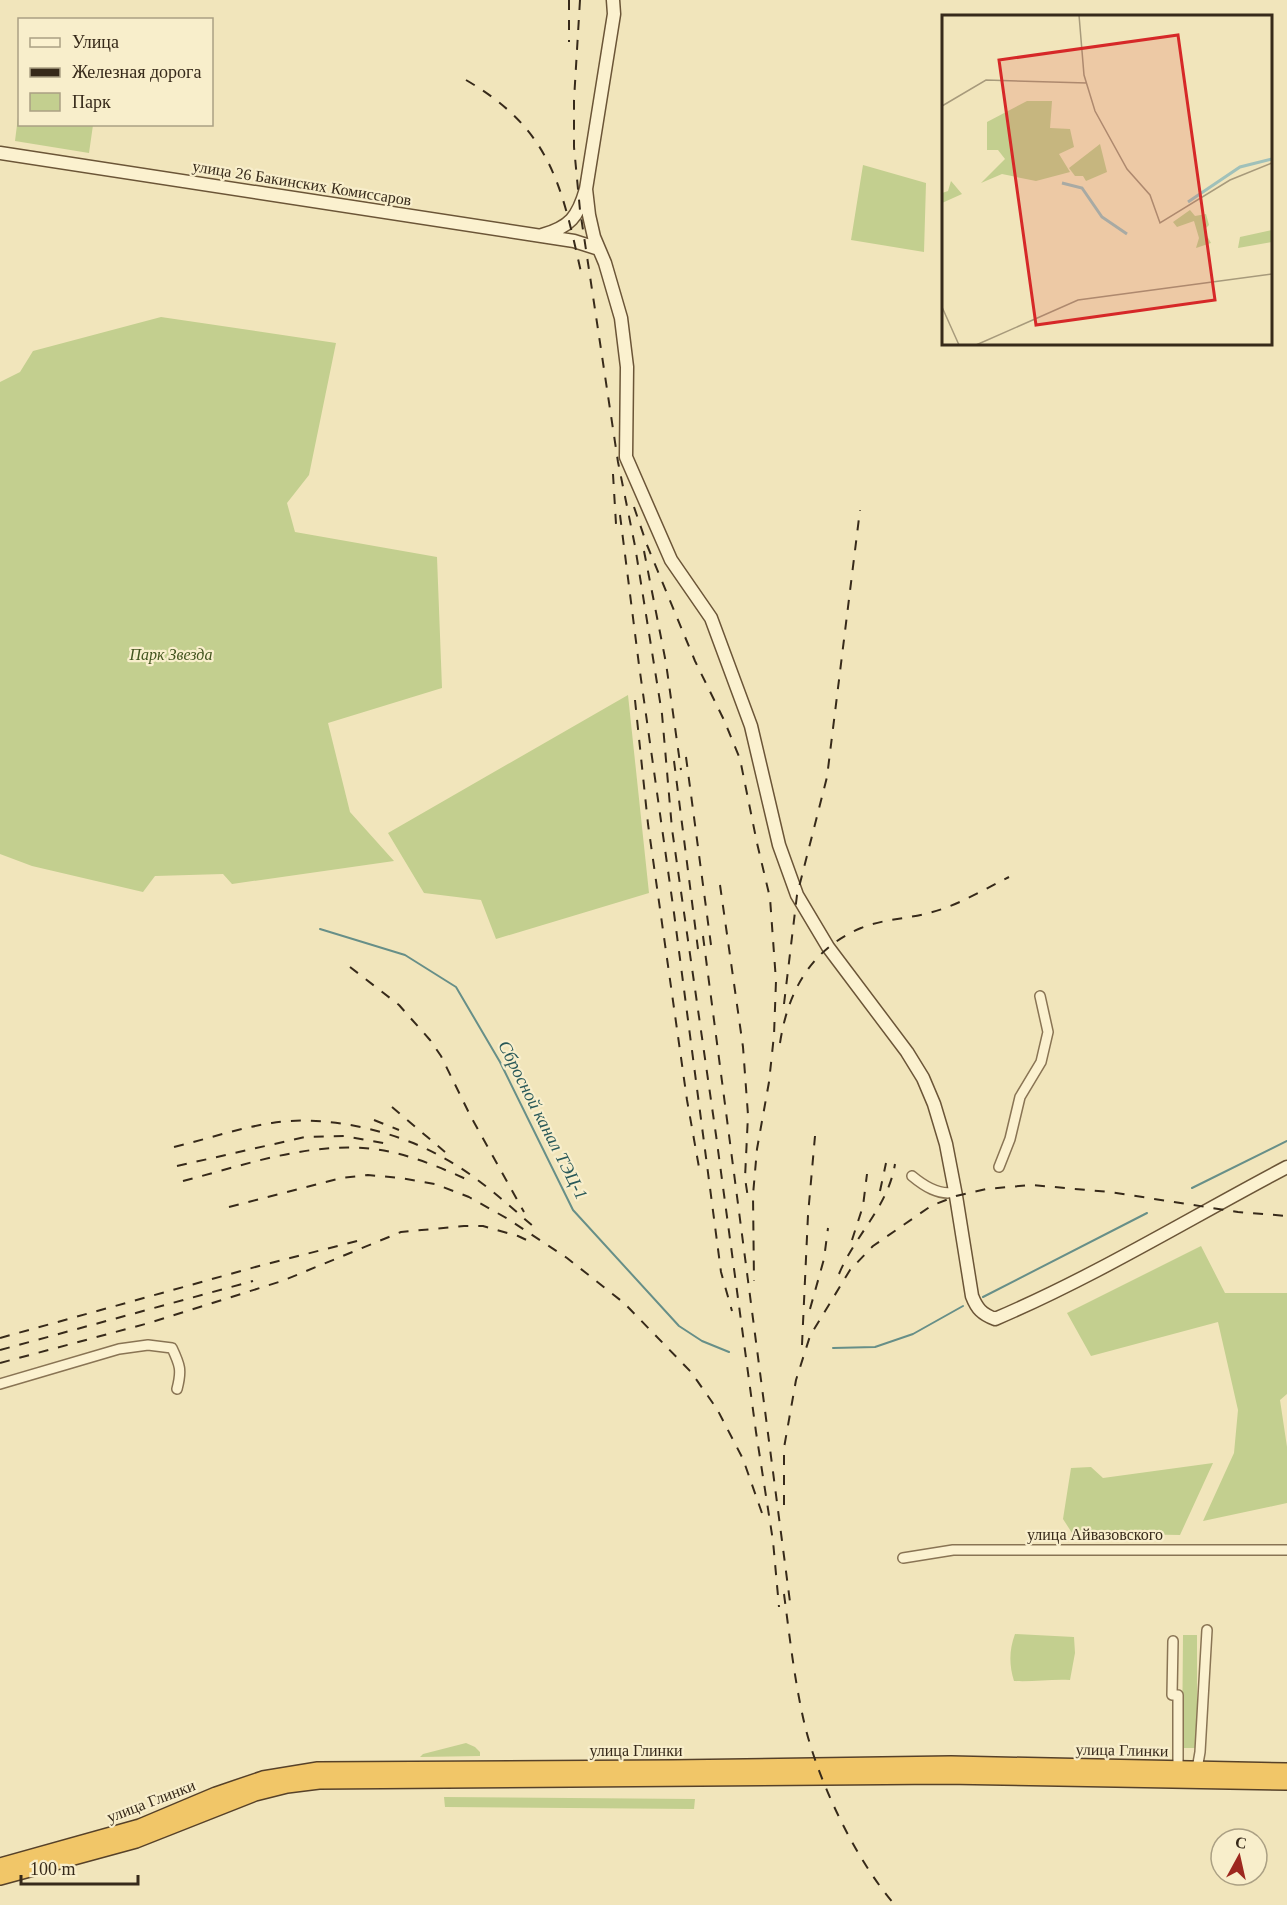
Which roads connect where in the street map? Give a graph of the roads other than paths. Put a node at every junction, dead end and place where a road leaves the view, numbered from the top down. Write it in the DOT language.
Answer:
graph roads {
  1 [pos="613,0"];
  2 [pos="0,153"];
  3 [pos="586,189"];
  4 [pos="538,236"];
  5 [pos="599,249"];
  6 [pos="1040,996"];
  7 [pos="999,1167"];
  8 [pos="1287,1167"];
  9 [pos="912,1176"];
  10 [pos="955,1192"];
  11 [pos="0,1384"];
  12 [pos="177,1389"];
  13 [pos="1287,1550"];
  14 [pos="903,1558"];
  15 [pos="1207,1630"];
  16 [pos="1173,1641"];
  17 [pos="1178,1768"];
  18 [pos="1197,1769"];
  19 [pos="1287,1771"];
  20 [pos="1042,1772"];
  21 [pos="1287,1782"];
  22 [pos="54,1857"];
  23 [pos="0,1866"];
  24 [pos="0,1877"];
  1 -- 3 [label="main road"];
  2 -- 4 [label="main road, улица 26 Бакинских Комиссаров"];
  3 -- 4 [label="main road"];
  3 -- 5 [label="main road"];
  4 -- 5 [label="main road, улица 26 Бакинских Комиссаров"];
  5 -- 10 [label="main road"];
  6 -- 7 [label="street"];
  8 -- 10 [label="main road"];
  9 -- 10 [label="street"];
  11 -- 12 [label="street"];
  13 -- 14 [label="street, улица Айвазовского"];
  15 -- 18 [label="street"];
  16 -- 17 [label="street"];
  17 -- 18 [label="highway, улица Глинки"];
  17 -- 20 [label="highway, улица Глинки"];
  18 -- 19 [label="highway, улица Глинки"];
  20 -- 21 [label="highway, улица Глинки"];
  20 -- 22 [label="highway, улица Глинки"];
  22 -- 23 [label="highway, улица Глинки"];
  22 -- 24 [label="highway, улица Глинки"];
}
